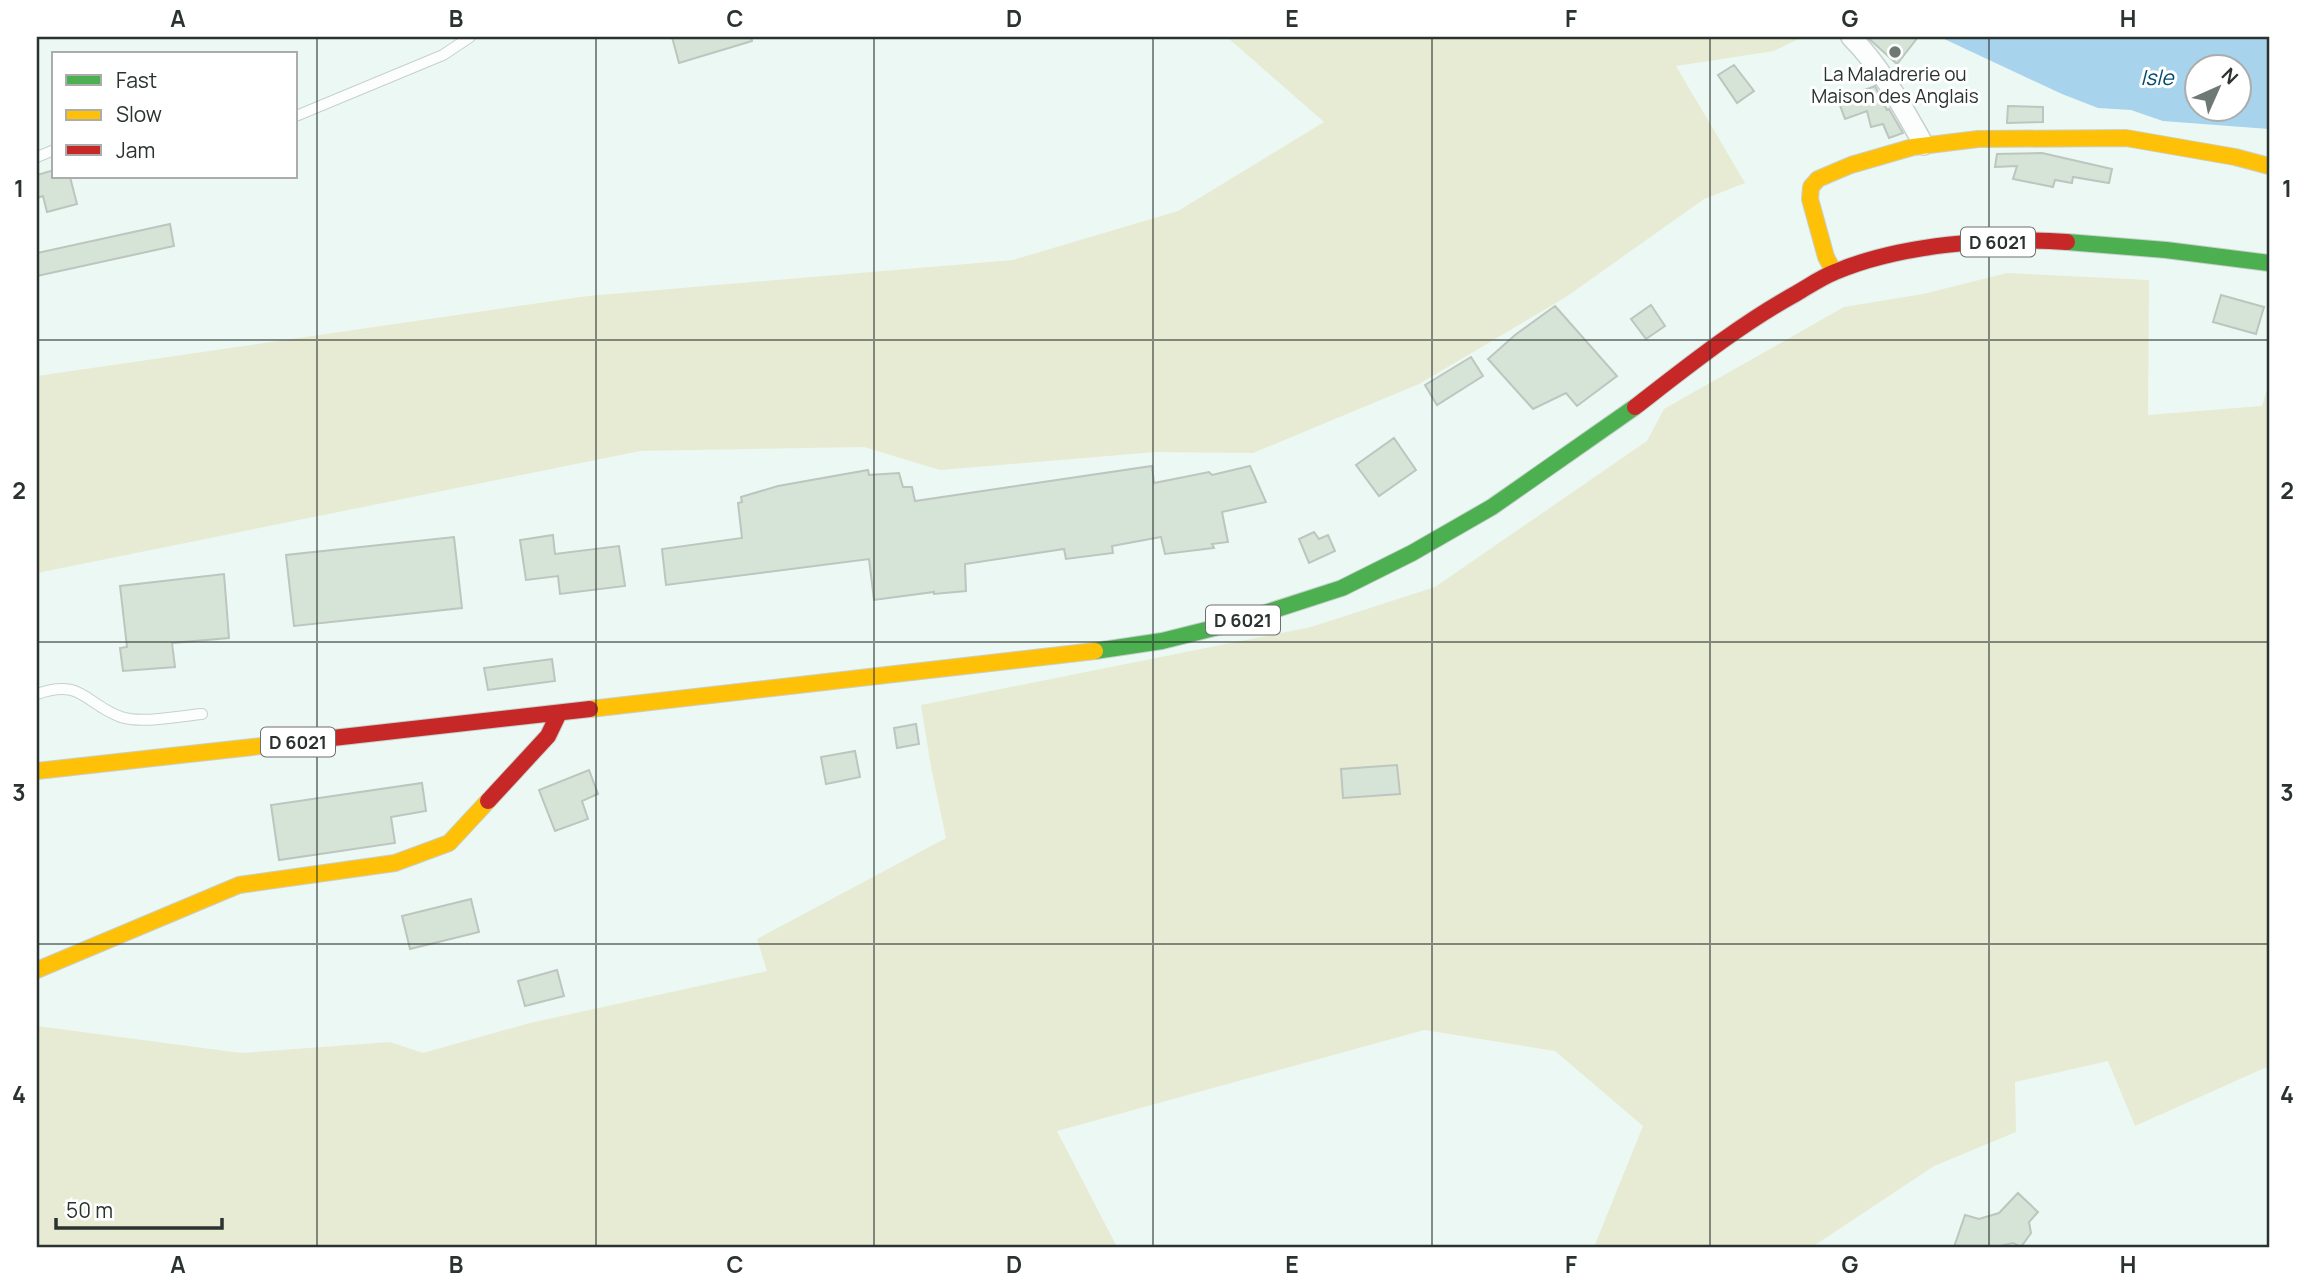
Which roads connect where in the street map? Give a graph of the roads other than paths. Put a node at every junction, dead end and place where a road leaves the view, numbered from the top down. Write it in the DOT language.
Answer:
graph roads {
  1 [pos="470,37"];
  2 [pos="1851,37"];
  3 [pos="298,115"];
  4 [pos="1924,145"];
  5 [pos="2269,166"];
  6 [pos="2269,263"];
  7 [pos="1834,272"];
  8 [pos="37,694"];
  9 [pos="559,713"];
  10 [pos="202,714"];
  11 [pos="37,768"];
  12 [pos="37,970"];
  1 -- 3 [label="lane"];
  2 -- 4 [label="street"];
  4 -- 5 [label="main road"];
  4 -- 7 [label="main road"];
  6 -- 7 [label="main road, D 6021"];
  7 -- 9 [label="main road, D 6021"];
  8 -- 10 [label="lane"];
  9 -- 11 [label="main road, D 6021"];
  9 -- 12 [label="main road"];
}
